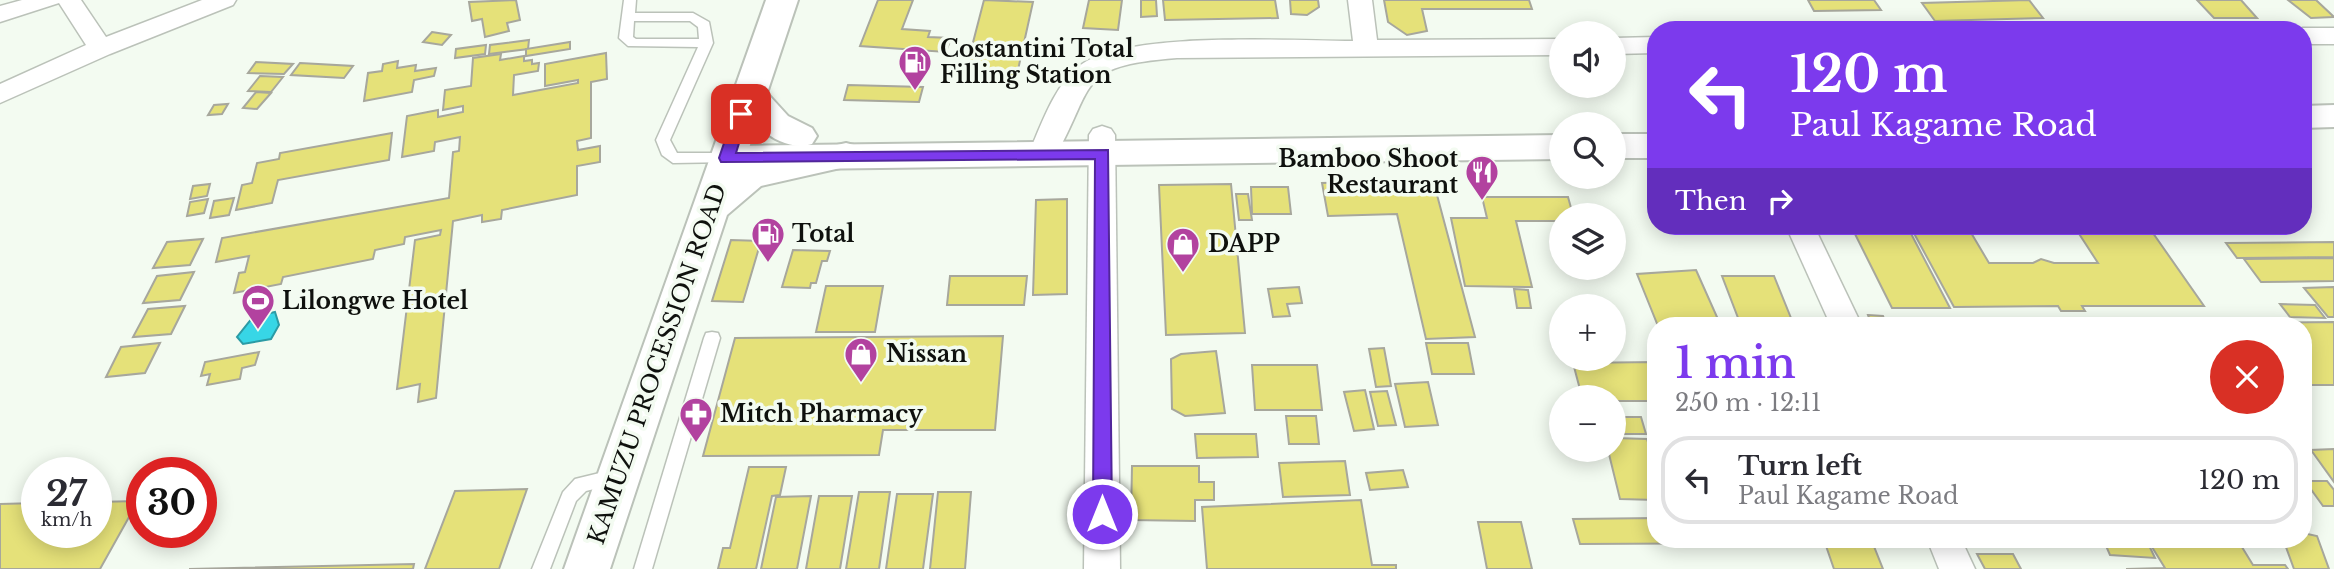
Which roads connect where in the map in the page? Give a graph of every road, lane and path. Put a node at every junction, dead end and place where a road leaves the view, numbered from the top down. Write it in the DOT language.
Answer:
graph roads {
  1 [pos="49,0"];
  2 [pos="69,0"];
  3 [pos="224,0"];
  4 [pos="630,0"];
  5 [pos="782,0"];
  6 [pos="1360,0"];
  7 [pos="0,14"];
  8 [pos="628,17"];
  9 [pos="2312,36"];
  10 [pos="2334,36"];
  11 [pos="706,43"];
  12 [pos="1647,45"];
  13 [pos="1626,46"];
  14 [pos="1549,47"];
  15 [pos="101,48"];
  16 [pos="1366,49"];
  17 [pos="748,93"];
  18 [pos="0,94"];
  19 [pos="2334,116"];
  20 [pos="2312,117"];
  21 [pos="1647,128"];
  22 [pos="1549,129"];
  23 [pos="1626,129"];
  24 [pos="800,136"];
  25 [pos="2312,136"];
  26 [pos="2334,136"];
  27 [pos="1102,144"];
  28 [pos="1046,146"];
  29 [pos="1626,146"];
  30 [pos="1647,146"];
  31 [pos="730,147"];
  32 [pos="1549,147"];
  33 [pos="846,155"];
  34 [pos="708,211"];
  35 [pos="1804,235"];
  36 [pos="1843,317"];
  37 [pos="712,338"];
  38 [pos="618,476"];
  39 [pos="1948,548"];
  40 [pos="541,569"];
  41 [pos="587,569"];
  42 [pos="643,569"];
  43 [pos="1102,569"];
  44 [pos="1957,569"];
  1 -- 7 [label="street"];
  2 -- 15 [label="street"];
  3 -- 15 [label="street"];
  4 -- 8 [label="lane"];
  5 -- 17 [label="main road, KAMUZU PROCESSION ROAD"];
  6 -- 16 [label="street"];
  8 -- 11 [label="lane"];
  8 -- 11 [label="lane"];
  9 -- 10 [label="street"];
  11 -- 31 [label="lane"];
  12 -- 13 [label="street"];
  14 -- 16 [label="street"];
  15 -- 18 [label="street"];
  16 -- 28 [label="street"];
  17 -- 24 [label="main road"];
  17 -- 31 [label="main road, KAMUZU PROCESSION ROAD"];
  19 -- 20 [label="main road"];
  21 -- 23 [label="main road"];
  22 -- 27 [label="main road"];
  24 -- 28 [label="main road"];
  24 -- 31 [label="main road"];
  25 -- 26 [label="main road"];
  27 -- 28 [label="main road"];
  27 -- 32 [label="main road"];
  27 -- 43 [label="street"];
  28 -- 33 [label="main road"];
  29 -- 30 [label="main road"];
  31 -- 33 [label="main road"];
  31 -- 34 [label="main road, KAMUZU PROCESSION ROAD"];
  33 -- 34 [label="main road"];
  34 -- 38 [label="main road, KAMUZU PROCESSION ROAD"];
  35 -- 36 [label="street"];
  37 -- 42 [label="lane"];
  38 -- 40 [label="lane"];
  38 -- 41 [label="main road, KAMUZU PROCESSION ROAD"];
  39 -- 44 [label="street"];
}
